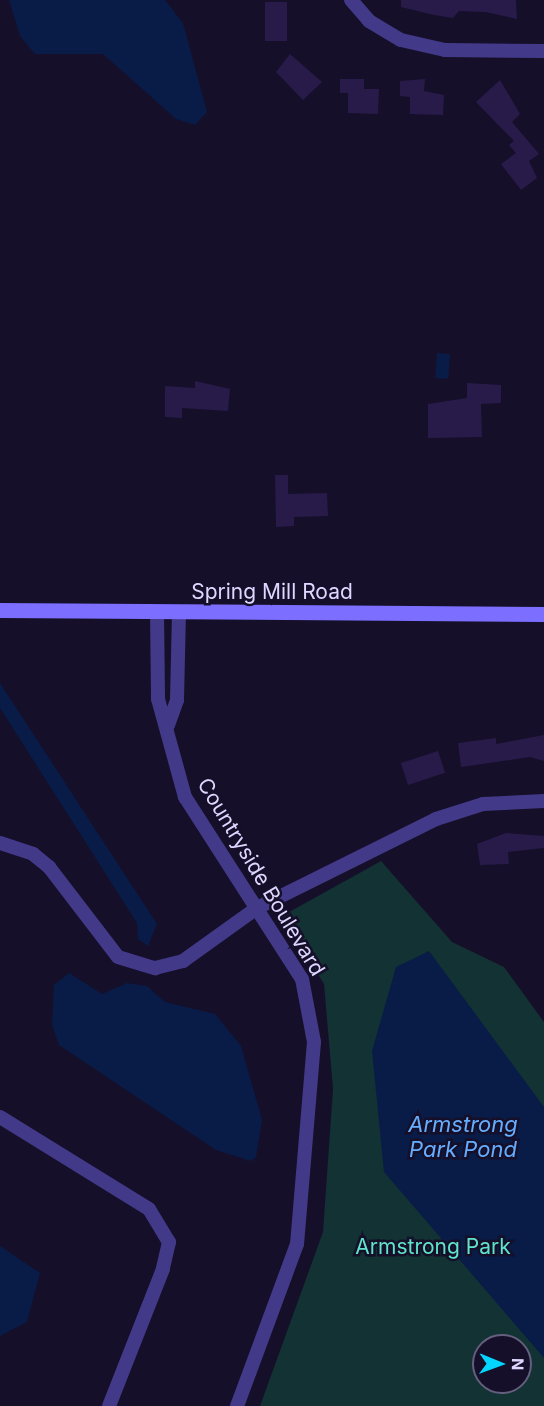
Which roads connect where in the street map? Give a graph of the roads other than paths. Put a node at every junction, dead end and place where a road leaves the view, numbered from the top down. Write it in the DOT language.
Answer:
graph roads {
  1 [pos="351,0"];
  2 [pos="544,51"];
  3 [pos="0,610"];
  4 [pos="157,613"];
  5 [pos="179,613"];
  6 [pos="544,614"];
  7 [pos="168,725"];
  8 [pos="544,801"];
  9 [pos="0,843"];
  10 [pos="257,908"];
  11 [pos="0,1117"];
  12 [pos="109,1406"];
  13 [pos="237,1406"];
  1 -- 2 [label="street"];
  3 -- 4 [label="street, Spring Mill Road"];
  4 -- 5 [label="street, Spring Mill Road"];
  4 -- 7 [label="street, Countryside Boulevard"];
  5 -- 6 [label="street, Spring Mill Road"];
  5 -- 7 [label="street"];
  7 -- 10 [label="street, Countryside Boulevard"];
  8 -- 10 [label="street"];
  9 -- 10 [label="street"];
  10 -- 13 [label="street, Countryside Boulevard"];
  11 -- 12 [label="street"];
}
